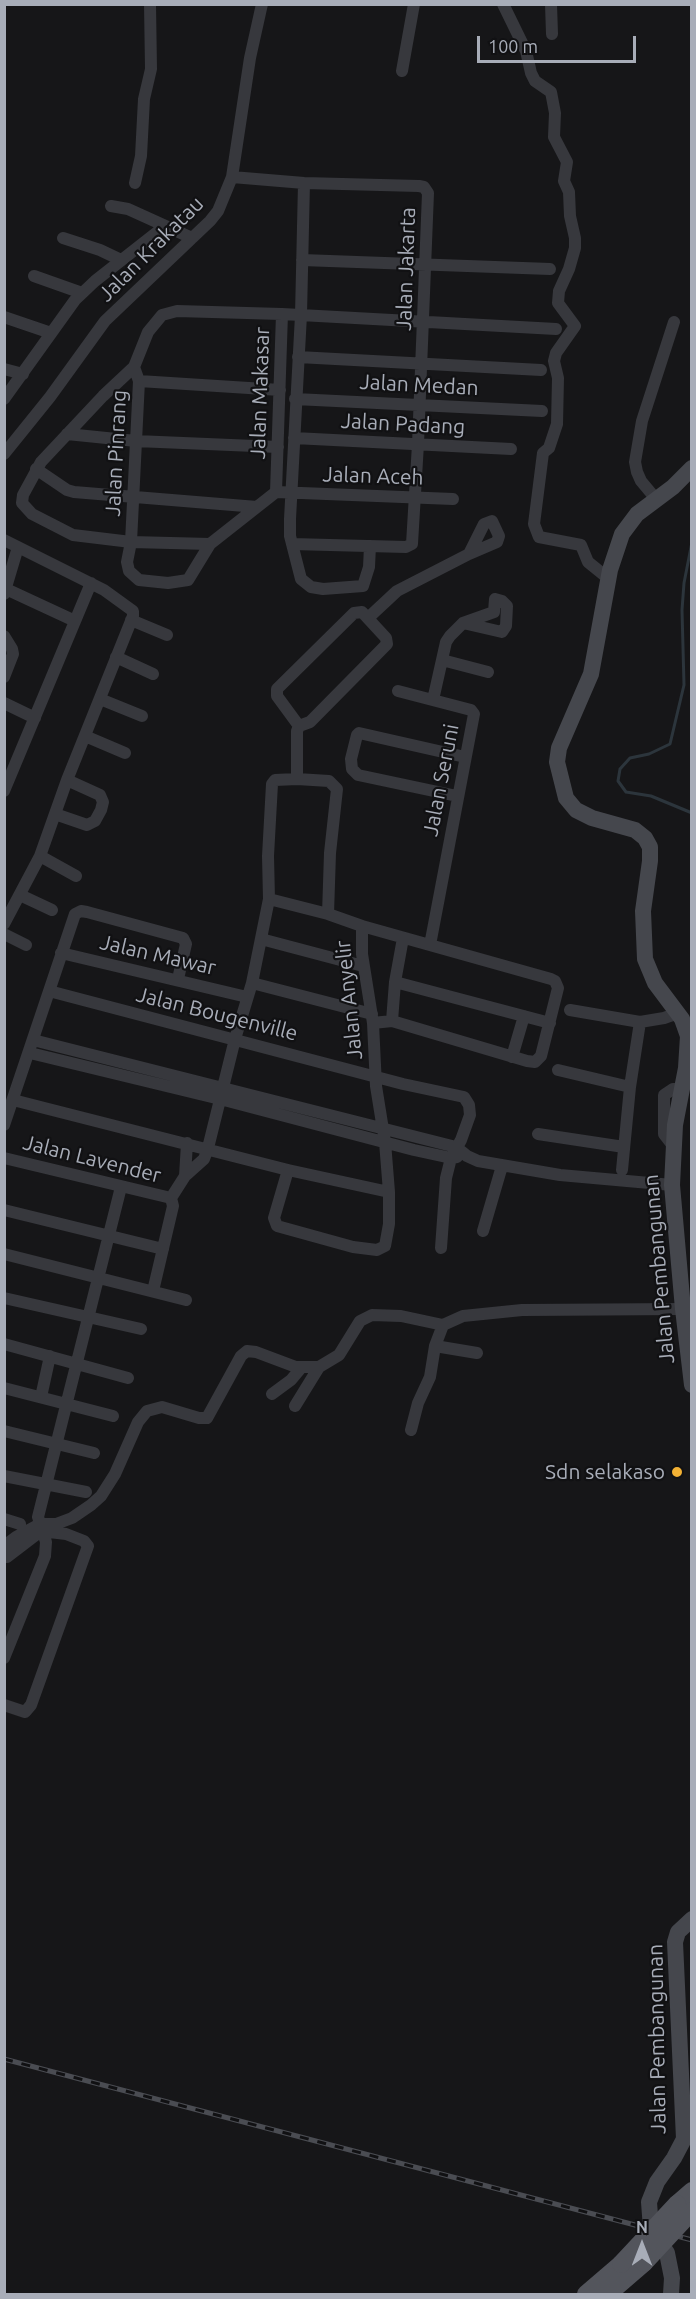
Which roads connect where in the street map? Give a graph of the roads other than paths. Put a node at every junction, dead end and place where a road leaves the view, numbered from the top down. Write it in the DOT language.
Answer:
graph roads {
  1 [pos="150,4"];
  2 [pos="262,4"];
  3 [pos="414,4"];
  4 [pos="503,4"];
  5 [pos="551,4"];
  6 [pos="552,34"];
  7 [pos="402,71"];
  8 [pos="232,177"];
  9 [pos="135,183"];
  10 [pos="304,183"];
  11 [pos="111,206"];
  12 [pos="165,226"];
  13 [pos="63,238"];
  14 [pos="192,238"];
  15 [pos="121,260"];
  16 [pos="302,260"];
  17 [pos="426,265"];
  18 [pos="549,269"];
  19 [pos="34,276"];
  20 [pos="82,293"];
  21 [pos="282,314"];
  22 [pos="301,315"];
  23 [pos="4,317"];
  24 [pos="423,322"];
  25 [pos="674,322"];
  26 [pos="556,329"];
  27 [pos="51,333"];
  28 [pos="298,357"];
  29 [pos="422,362"];
  30 [pos="134,367"];
  31 [pos="4,369"];
  32 [pos="541,370"];
  33 [pos="23,374"];
  34 [pos="139,381"];
  35 [pos="280,390"];
  36 [pos="4,399"];
  37 [pos="295,399"];
  38 [pos="419,405"];
  39 [pos="542,411"];
  40 [pos="4,431"];
  41 [pos="67,434"];
  42 [pos="16,438"];
  43 [pos="294,438"];
  44 [pos="136,441"];
  45 [pos="418,444"];
  46 [pos="278,447"];
  47 [pos="511,449"];
  48 [pos="4,454"];
  49 [pos="692,468"];
  50 [pos="36,469"];
  51 [pos="276,492"];
  52 [pos="291,492"];
  53 [pos="416,496"];
  54 [pos="133,498"];
  55 [pos="453,499"];
  56 [pos="656,499"];
  57 [pos="257,507"];
  58 [pos="4,540"];
  59 [pos="132,542"];
  60 [pos="210,544"];
  61 [pos="292,544"];
  62 [pos="370,546"];
  63 [pos="18,547"];
  64 [pos="469,554"];
  65 [pos="609,579"];
  66 [pos="91,583"];
  67 [pos="5,591"];
  68 [pos="368,618"];
  69 [pos="131,620"];
  70 [pos="75,621"];
  71 [pos="463,623"];
  72 [pos="167,635"];
  73 [pos="4,636"];
  74 [pos="116,657"];
  75 [pos="442,660"];
  76 [pos="488,672"];
  77 [pos="153,674"];
  78 [pos="4,676"];
  79 [pos="398,691"];
  80 [pos="100,699"];
  81 [pos="433,700"];
  82 [pos="4,704"];
  83 [pos="142,716"];
  84 [pos="35,718"];
  85 [pos="299,726"];
  86 [pos="86,736"];
  87 [pos="125,753"];
  88 [pos="465,757"];
  89 [pos="297,779"];
  90 [pos="67,780"];
  91 [pos="4,791"];
  92 [pos="458,796"];
  93 [pos="55,814"];
  94 [pos="40,856"];
  95 [pos="76,876"];
  96 [pos="20,895"];
  97 [pos="269,899"];
  98 [pos="52,910"];
  99 [pos="328,914"];
  100 [pos="4,924"];
  101 [pos="370,928"];
  102 [pos="4,934"];
  103 [pos="403,938"];
  104 [pos="261,939"];
  105 [pos="26,945"];
  106 [pos="429,945"];
  107 [pos="61,953"];
  108 [pos="363,966"];
  109 [pos="178,979"];
  110 [pos="395,982"];
  111 [pos="252,983"];
  112 [pos="49,991"];
  113 [pos="247,997"];
  114 [pos="570,1010"];
  115 [pos="678,1013"];
  116 [pos="524,1016"];
  117 [pos="380,1020"];
  118 [pos="640,1022"];
  119 [pos="550,1023"];
  120 [pos="235,1039"];
  121 [pos="33,1040"];
  122 [pos="30,1053"];
  123 [pos="512,1057"];
  124 [pos="102,1064"];
  125 [pos="558,1070"];
  126 [pos="376,1076"];
  127 [pos="630,1087"];
  128 [pos="221,1093"];
  129 [pos="13,1101"];
  130 [pos="5,1121"];
  131 [pos="538,1134"];
  132 [pos="384,1135"];
  133 [pos="187,1143"];
  134 [pos="624,1147"];
  135 [pos="208,1148"];
  136 [pos="454,1153"];
  137 [pos="4,1158"];
  138 [pos="502,1166"];
  139 [pos="288,1170"];
  140 [pos="622,1170"];
  141 [pos="185,1176"];
  142 [pos="672,1185"];
  143 [pos="121,1187"];
  144 [pos="389,1192"];
  145 [pos="171,1198"];
  146 [pos="4,1210"];
  147 [pos="483,1231"];
  148 [pos="109,1237"];
  149 [pos="441,1248"];
  150 [pos="163,1249"];
  151 [pos="4,1254"];
  152 [pos="98,1278"];
  153 [pos="153,1292"];
  154 [pos="4,1298"];
  155 [pos="186,1300"];
  156 [pos="682,1309"];
  157 [pos="88,1318"];
  158 [pos="443,1325"];
  159 [pos="141,1329"];
  160 [pos="4,1344"];
  161 [pos="435,1346"];
  162 [pos="477,1353"];
  163 [pos="50,1356"];
  164 [pos="77,1363"];
  165 [pos="319,1367"];
  166 [pos="301,1368"];
  167 [pos="128,1378"];
  168 [pos="692,1385"];
  169 [pos="4,1388"];
  170 [pos="272,1394"];
  171 [pos="41,1397"];
  172 [pos="67,1404"];
  173 [pos="295,1406"];
  174 [pos="113,1416"];
  175 [pos="411,1430"];
  176 [pos="4,1431"];
  177 [pos="56,1444"];
  178 [pos="94,1453"];
  179 [pos="4,1476"];
  180 [pos="45,1485"];
  181 [pos="86,1492"];
  182 [pos="4,1519"];
  183 [pos="20,1524"];
  184 [pos="40,1528"];
  185 [pos="6,1551"];
  186 [pos="4,1658"];
  187 [pos="4,1705"];
  188 [pos="692,1919"];
  189 [pos="692,2191"];
  190 [pos="684,2207"];
  191 [pos="586,2295"];
  192 [pos="608,2295"];
  193 [pos="671,2295"];
  1 -- 9 [label="street"];
  2 -- 8 [label="street, Jalan Krakatau"];
  3 -- 7 [label="street"];
  4 -- 65 [label="street"];
  5 -- 6 [label="street"];
  8 -- 10 [label="street, Jalan Jakarta"];
  8 -- 14 [label="street, Jalan Krakatau"];
  10 -- 16 [label="street, Jalan Makasar"];
  10 -- 17 [label="street, Jalan Jakarta"];
  11 -- 12 [label="street"];
  12 -- 14 [label="street"];
  12 -- 15 [label="street"];
  13 -- 15 [label="street"];
  14 -- 42 [label="street, Jalan Krakatau"];
  15 -- 20 [label="street"];
  16 -- 17 [label="street"];
  16 -- 22 [label="street, Jalan Makasar"];
  17 -- 18 [label="street"];
  17 -- 24 [label="street, Jalan Jakarta"];
  19 -- 20 [label="street"];
  20 -- 27 [label="street"];
  21 -- 22 [label="street, Jalan Makasar"];
  21 -- 30 [label="street"];
  21 -- 35 [label="street, Jalan Makasar"];
  22 -- 24 [label="street"];
  22 -- 28 [label="street, Jalan Makasar"];
  23 -- 27 [label="street"];
  24 -- 26 [label="street"];
  24 -- 29 [label="street, Jalan Jakarta"];
  25 -- 56 [label="street"];
  27 -- 33 [label="street"];
  28 -- 29 [label="street"];
  28 -- 37 [label="street, Jalan Makasar"];
  29 -- 32 [label="street"];
  29 -- 38 [label="street, Jalan Jakarta"];
  30 -- 34 [label="street, Jalan Pinrang"];
  30 -- 41 [label="street"];
  31 -- 33 [label="street"];
  33 -- 36 [label="street"];
  34 -- 35 [label="street"];
  34 -- 44 [label="street, Jalan Pinrang"];
  35 -- 46 [label="street, Jalan Makasar"];
  37 -- 38 [label="street, Jalan Medan"];
  37 -- 43 [label="street, Jalan Makasar"];
  38 -- 39 [label="street, Jalan Medan"];
  38 -- 45 [label="street, Jalan Jakarta"];
  40 -- 42 [label="street"];
  41 -- 44 [label="street"];
  41 -- 50 [label="street"];
  42 -- 48 [label="street, Jalan Krakatau"];
  43 -- 45 [label="street, Jalan Padang"];
  43 -- 52 [label="street, Jalan Makasar"];
  44 -- 46 [label="street"];
  44 -- 54 [label="street, Jalan Pinrang"];
  45 -- 47 [label="street, Jalan Padang"];
  45 -- 53 [label="street, Jalan Jakarta"];
  46 -- 51 [label="street, Jalan Makasar"];
  49 -- 56 [label="street, Jalan Pembangunan"];
  50 -- 54 [label="street"];
  50 -- 59 [label="street"];
  51 -- 52 [label="street"];
  51 -- 57 [label="street"];
  52 -- 53 [label="street, Jalan Aceh"];
  52 -- 61 [label="street, Jalan Makasar"];
  53 -- 55 [label="street, Jalan Aceh"];
  53 -- 62 [label="street, Jalan Jakarta"];
  54 -- 57 [label="street"];
  54 -- 59 [label="street, Jalan Pinrang"];
  56 -- 65 [label="street, Jalan Pembangunan"];
  57 -- 60 [label="street"];
  58 -- 63 [label="street"];
  59 -- 60 [label="street"];
  59 -- 60 [label="street, Jalan Pinrang"];
  61 -- 62 [label="street"];
  61 -- 62 [label="street, Jalan Makasar"];
  63 -- 66 [label="street"];
  63 -- 67 [label="street"];
  64 -- 68 [label="street"];
  65 -- 115 [label="street, Jalan Pembangunan"];
  66 -- 69 [label="street"];
  66 -- 70 [label="street"];
  67 -- 70 [label="street"];
  68 -- 85 [label="street"];
  68 -- 85 [label="street"];
  69 -- 72 [label="street"];
  69 -- 74 [label="street"];
  70 -- 84 [label="street"];
  71 -- 75 [label="street, Jalan Seruni"];
  73 -- 78 [label="street"];
  74 -- 77 [label="street"];
  74 -- 80 [label="street"];
  75 -- 76 [label="street"];
  75 -- 81 [label="street, Jalan Seruni"];
  79 -- 81 [label="street"];
  80 -- 83 [label="street"];
  80 -- 86 [label="street"];
  81 -- 88 [label="street, Jalan Seruni"];
  82 -- 84 [label="street"];
  84 -- 91 [label="street"];
  85 -- 89 [label="street"];
  86 -- 87 [label="street"];
  86 -- 90 [label="street"];
  88 -- 92 [label="street, Jalan Seruni"];
  88 -- 92 [label="street"];
  89 -- 97 [label="street"];
  89 -- 99 [label="street"];
  90 -- 93 [label="street"];
  90 -- 93 [label="street"];
  92 -- 106 [label="street, Jalan Seruni"];
  93 -- 94 [label="street"];
  94 -- 95 [label="street"];
  94 -- 96 [label="street"];
  96 -- 98 [label="street"];
  96 -- 100 [label="street"];
  97 -- 99 [label="street, Jalan Anyelir"];
  97 -- 104 [label="street"];
  99 -- 101 [label="street, Jalan Anyelir"];
  101 -- 103 [label="street"];
  101 -- 108 [label="street, Jalan Anyelir"];
  102 -- 105 [label="street"];
  103 -- 106 [label="street"];
  103 -- 110 [label="street"];
  104 -- 108 [label="street"];
  104 -- 111 [label="street"];
  106 -- 119 [label="street"];
  107 -- 109 [label="street, Jalan Mawar"];
  107 -- 109 [label="street"];
  107 -- 112 [label="street"];
  108 -- 117 [label="street, Jalan Anyelir"];
  109 -- 113 [label="street, Jalan Mawar"];
  110 -- 116 [label="street"];
  110 -- 117 [label="street"];
  111 -- 113 [label="street"];
  111 -- 117 [label="street"];
  112 -- 120 [label="street, Jalan Bougenville"];
  112 -- 121 [label="street"];
  113 -- 120 [label="street"];
  114 -- 118 [label="street"];
  115 -- 118 [label="street"];
  115 -- 142 [label="street, Jalan Pembangunan"];
  116 -- 119 [label="street"];
  116 -- 123 [label="street"];
  117 -- 123 [label="street"];
  117 -- 126 [label="street, Jalan Anyelir"];
  118 -- 127 [label="street"];
  119 -- 123 [label="street"];
  120 -- 126 [label="street, Jalan Bougenville"];
  120 -- 128 [label="street"];
  121 -- 122 [label="street"];
  121 -- 124 [label="street"];
  122 -- 124 [label="street"];
  122 -- 129 [label="street"];
  124 -- 128 [label="street"];
  125 -- 127 [label="street"];
  126 -- 132 [label="street, Jalan Anyelir"];
  126 -- 136 [label="street, Jalan Bougenville"];
  127 -- 134 [label="street"];
  128 -- 132 [label="street"];
  128 -- 135 [label="street"];
  129 -- 130 [label="street"];
  129 -- 133 [label="street"];
  131 -- 134 [label="street"];
  132 -- 136 [label="street"];
  132 -- 144 [label="street, Jalan Anyelir"];
  133 -- 135 [label="street"];
  133 -- 141 [label="street"];
  134 -- 140 [label="street"];
  135 -- 139 [label="street"];
  135 -- 141 [label="street"];
  136 -- 138 [label="street"];
  136 -- 149 [label="street"];
  137 -- 143 [label="street, Jalan Lavender"];
  138 -- 142 [label="street"];
  138 -- 147 [label="street"];
  139 -- 144 [label="street"];
  139 -- 144 [label="street, Jalan Anyelir"];
  141 -- 145 [label="street"];
  142 -- 156 [label="street, Jalan Pembangunan"];
  143 -- 145 [label="street, Jalan Lavender"];
  143 -- 148 [label="street"];
  145 -- 150 [label="street"];
  146 -- 148 [label="street"];
  148 -- 150 [label="street"];
  148 -- 152 [label="street"];
  150 -- 153 [label="street"];
  151 -- 152 [label="street"];
  152 -- 153 [label="street"];
  152 -- 157 [label="street"];
  153 -- 155 [label="street"];
  154 -- 157 [label="street"];
  156 -- 158 [label="street"];
  156 -- 168 [label="street, Jalan Pembangunan"];
  157 -- 159 [label="street"];
  157 -- 164 [label="street"];
  158 -- 161 [label="street"];
  158 -- 165 [label="street"];
  160 -- 163 [label="street"];
  161 -- 162 [label="street"];
  161 -- 175 [label="street"];
  163 -- 164 [label="street"];
  163 -- 171 [label="street"];
  164 -- 167 [label="street"];
  164 -- 172 [label="street"];
  165 -- 166 [label="street"];
  165 -- 173 [label="street"];
  166 -- 170 [label="street"];
  166 -- 184 [label="street"];
  169 -- 171 [label="street"];
  171 -- 172 [label="street"];
  172 -- 174 [label="street"];
  172 -- 177 [label="street"];
  176 -- 177 [label="street"];
  177 -- 178 [label="street"];
  177 -- 180 [label="street"];
  179 -- 180 [label="street"];
  180 -- 181 [label="street"];
  180 -- 184 [label="street"];
  182 -- 183 [label="street"];
  184 -- 185 [label="street"];
  184 -- 186 [label="street"];
  184 -- 187 [label="street"];
  188 -- 193 [label="street, Jalan Pembangunan"];
  189 -- 190 [label="main road"];
  190 -- 191 [label="main road, bridge"];
  190 -- 192 [label="main road, bridge"];
}
